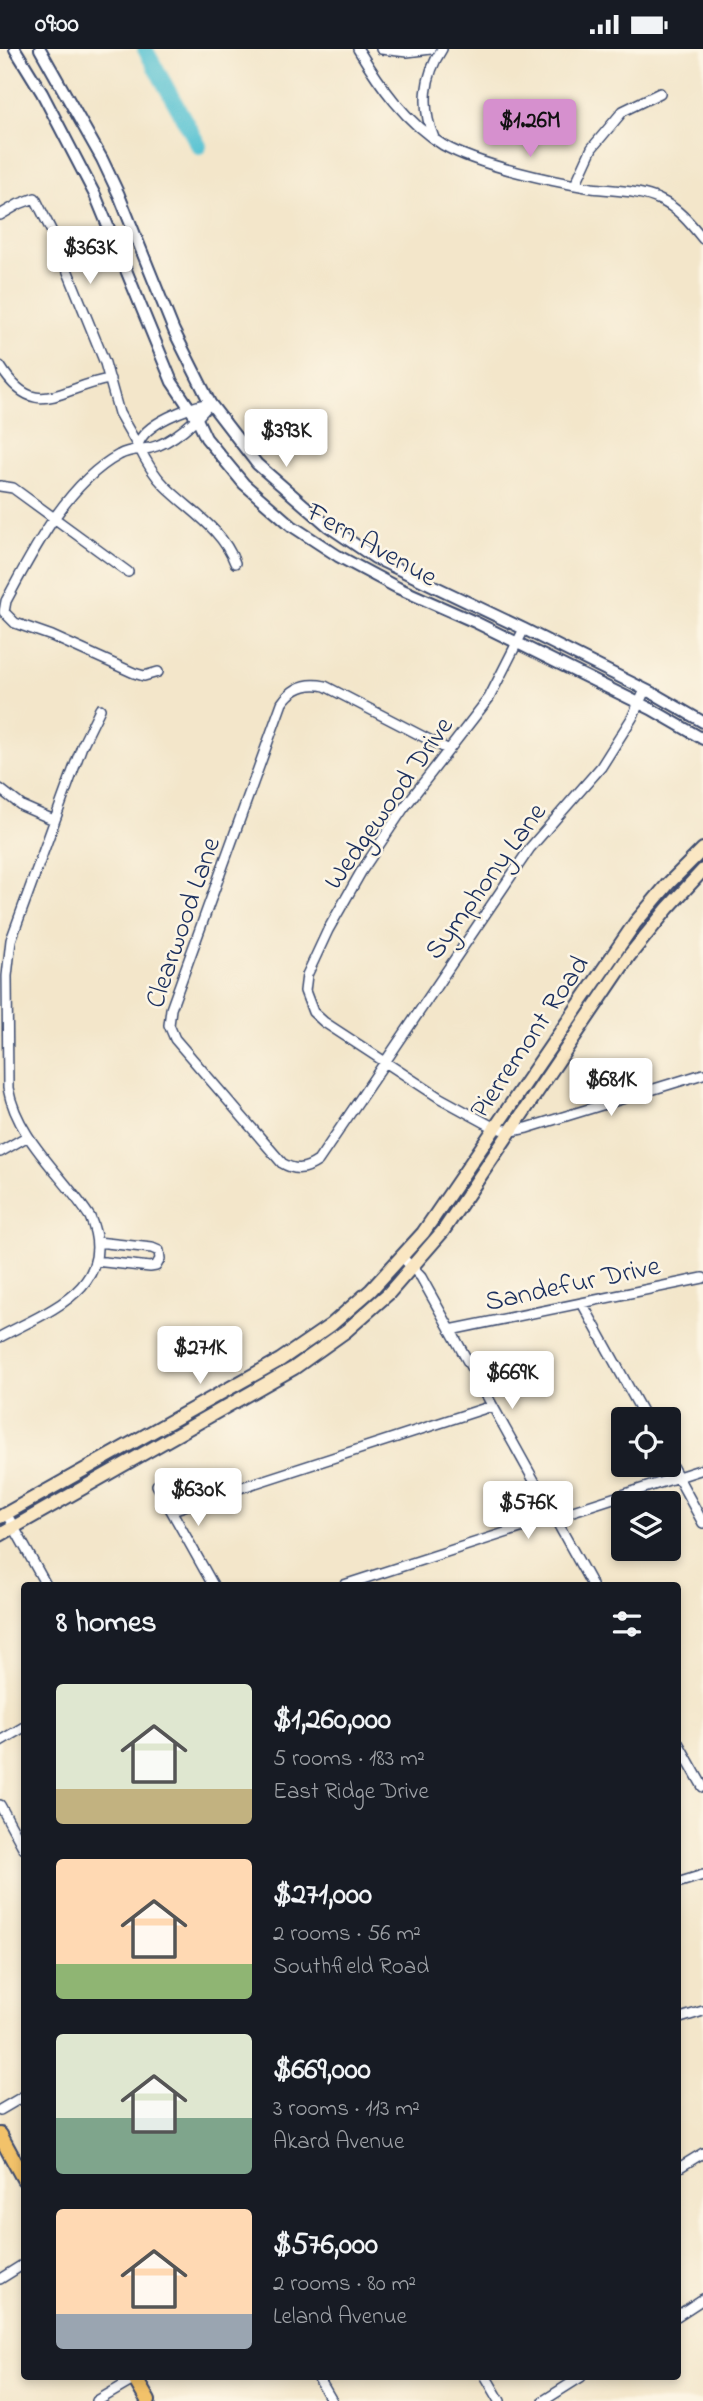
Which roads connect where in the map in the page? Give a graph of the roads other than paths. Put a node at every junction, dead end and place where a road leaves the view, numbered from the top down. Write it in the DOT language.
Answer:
graph roads {
  1 [pos="15,49"];
  2 [pos="40,49"];
  3 [pos="358,49"];
  4 [pos="381,49"];
  5 [pos="431,49"];
  6 [pos="442,49"];
  7 [pos="660,93"];
  8 [pos="434,139"];
  9 [pos="575,185"];
  10 [pos="0,215"];
  11 [pos="703,239"];
  12 [pos="0,366"];
  13 [pos="110,379"];
  14 [pos="210,403"];
  15 [pos="189,407"];
  16 [pos="197,419"];
  17 [pos="139,448"];
  18 [pos="0,487"];
  19 [pos="55,519"];
  20 [pos="235,563"];
  21 [pos="128,572"];
  22 [pos="2,611"];
  23 [pos="524,629"];
  24 [pos="518,643"];
  25 [pos="158,673"];
  26 [pos="645,690"];
  27 [pos="639,703"];
  28 [pos="100,709"];
  29 [pos="703,722"];
  30 [pos="703,739"];
  31 [pos="449,750"];
  32 [pos="0,789"];
  33 [pos="54,820"];
  34 [pos="703,849"];
  35 [pos="703,870"];
  36 [pos="618,947"];
  37 [pos="629,956"];
  38 [pos="4,1011"];
  39 [pos="384,1062"];
  40 [pos="703,1075"];
  41 [pos="524,1086"];
  42 [pos="537,1093"];
  43 [pos="495,1128"];
  44 [pos="512,1131"];
  45 [pos="28,1136"];
  46 [pos="0,1151"];
  47 [pos="97,1242"];
  48 [pos="402,1258"];
  49 [pos="95,1261"];
  50 [pos="412,1268"];
  51 [pos="703,1278"];
  52 [pos="582,1303"];
  53 [pos="450,1330"];
  54 [pos="323,1331"];
  55 [pos="0,1337"];
  56 [pos="331,1342"];
  57 [pos="220,1394"];
  58 [pos="227,1406"];
  59 [pos="492,1406"];
  60 [pos="639,1407"];
  61 [pos="136,1441"];
  62 [pos="142,1454"];
  63 [pos="703,1469"];
  64 [pos="681,1476"];
  65 [pos="678,1477"];
  66 [pos="157,1485"];
  67 [pos="172,1510"];
  68 [pos="3,1515"];
  69 [pos="554,1517"];
  70 [pos="703,1523"];
  71 [pos="4,1531"];
  72 [pos="44,1582"];
  73 [pos="211,1582"];
  74 [pos="353,1582"];
  75 [pos="590,1582"];
  76 [pos="21,1729"];
  77 [pos="0,1741"];
  78 [pos="681,1749"];
  79 [pos="703,1787"];
  80 [pos="0,1805"];
  81 [pos="21,1844"];
  82 [pos="703,1875"];
  83 [pos="681,1882"];
  84 [pos="703,2011"];
  85 [pos="681,2018"];
  86 [pos="21,2099"];
  87 [pos="0,2111"];
  88 [pos="0,2135"];
  89 [pos="703,2153"];
  90 [pos="681,2167"];
  91 [pos="21,2174"];
  92 [pos="21,2266"];
  93 [pos="0,2280"];
  94 [pos="703,2299"];
  95 [pos="681,2313"];
  96 [pos="131,2380"];
  97 [pos="138,2380"];
  98 [pos="320,2380"];
  99 [pos="488,2380"];
  100 [pos="576,2380"];
  101 [pos="97,2401"];
  102 [pos="148,2401"];
  103 [pos="332,2401"];
  104 [pos="500,2401"];
  105 [pos="543,2401"];
  1 -- 15 [label="street, Fern Avenue"];
  2 -- 14 [label="street, Fern Avenue"];
  3 -- 8 [label="street"];
  4 -- 5 [label="street"];
  6 -- 8 [label="street"];
  7 -- 9 [label="street"];
  8 -- 9 [label="street"];
  9 -- 11 [label="street"];
  10 -- 13 [label="street"];
  12 -- 13 [label="street"];
  13 -- 17 [label="street"];
  14 -- 15 [label="street"];
  14 -- 16 [label="street"];
  14 -- 23 [label="street, Fern Avenue"];
  15 -- 16 [label="street, Fern Avenue"];
  15 -- 17 [label="street"];
  16 -- 17 [label="street"];
  16 -- 24 [label="street, Fern Avenue"];
  17 -- 19 [label="street"];
  17 -- 20 [label="street"];
  18 -- 19 [label="street"];
  19 -- 21 [label="street"];
  19 -- 22 [label="street"];
  22 -- 25 [label="street"];
  23 -- 24 [label="street, Wedgewood Drive"];
  23 -- 26 [label="street, Fern Avenue"];
  24 -- 27 [label="street, Fern Avenue"];
  24 -- 31 [label="street, Wedgewood Drive"];
  26 -- 27 [label="street, Symphony Lane"];
  26 -- 29 [label="street, Fern Avenue"];
  27 -- 30 [label="street, Fern Avenue"];
  27 -- 39 [label="street, Symphony Lane"];
  28 -- 33 [label="street"];
  31 -- 39 [label="street, Wedgewood Drive"];
  31 -- 39 [label="street, Clearwood Lane"];
  32 -- 33 [label="street"];
  33 -- 38 [label="street"];
  34 -- 36 [label="main road, Pierremont Road"];
  35 -- 37 [label="main road, Pierremont Road"];
  36 -- 37 [label="main road"];
  36 -- 41 [label="main road, Pierremont Road"];
  37 -- 42 [label="main road, Pierremont Road"];
  38 -- 45 [label="street"];
  39 -- 43 [label="street"];
  40 -- 44 [label="street"];
  41 -- 42 [label="main road"];
  41 -- 43 [label="main road, Pierremont Road"];
  42 -- 44 [label="main road, Pierremont Road"];
  43 -- 44 [label="street"];
  43 -- 48 [label="main road, Pierremont Road"];
  44 -- 50 [label="main road, Pierremont Road"];
  45 -- 46 [label="street"];
  45 -- 47 [label="street"];
  47 -- 49 [label="street"];
  47 -- 49 [label="street"];
  48 -- 50 [label="street"];
  48 -- 54 [label="main road, Pierremont Road"];
  49 -- 55 [label="street"];
  50 -- 53 [label="street"];
  50 -- 56 [label="main road, Pierremont Road"];
  51 -- 52 [label="street, Sandefur Drive"];
  52 -- 53 [label="street, Sandefur Drive"];
  52 -- 60 [label="street"];
  53 -- 59 [label="street"];
  54 -- 56 [label="main road"];
  54 -- 57 [label="main road, Pierremont Road"];
  56 -- 58 [label="main road, Pierremont Road"];
  57 -- 58 [label="main road"];
  57 -- 61 [label="main road, Pierremont Road"];
  58 -- 62 [label="main road, Pierremont Road"];
  59 -- 67 [label="street"];
  59 -- 69 [label="street"];
  61 -- 62 [label="main road"];
  61 -- 68 [label="main road, Pierremont Road"];
  62 -- 71 [label="main road, Pierremont Road"];
  63 -- 64 [label="street"];
  65 -- 69 [label="street"];
  65 -- 70 [label="street"];
  66 -- 67 [label="street"];
  67 -- 73 [label="street"];
  68 -- 71 [label="street"];
  69 -- 74 [label="street"];
  69 -- 75 [label="street"];
  71 -- 72 [label="street"];
  76 -- 77 [label="street"];
  78 -- 79 [label="street"];
  80 -- 81 [label="street"];
  82 -- 83 [label="street"];
  84 -- 85 [label="street"];
  86 -- 87 [label="street"];
  88 -- 91 [label="main road"];
  89 -- 90 [label="street"];
  92 -- 93 [label="street"];
  94 -- 95 [label="street"];
  96 -- 101 [label="street"];
  97 -- 102 [label="main road"];
  98 -- 103 [label="street"];
  99 -- 104 [label="street"];
  100 -- 105 [label="street"];
}
